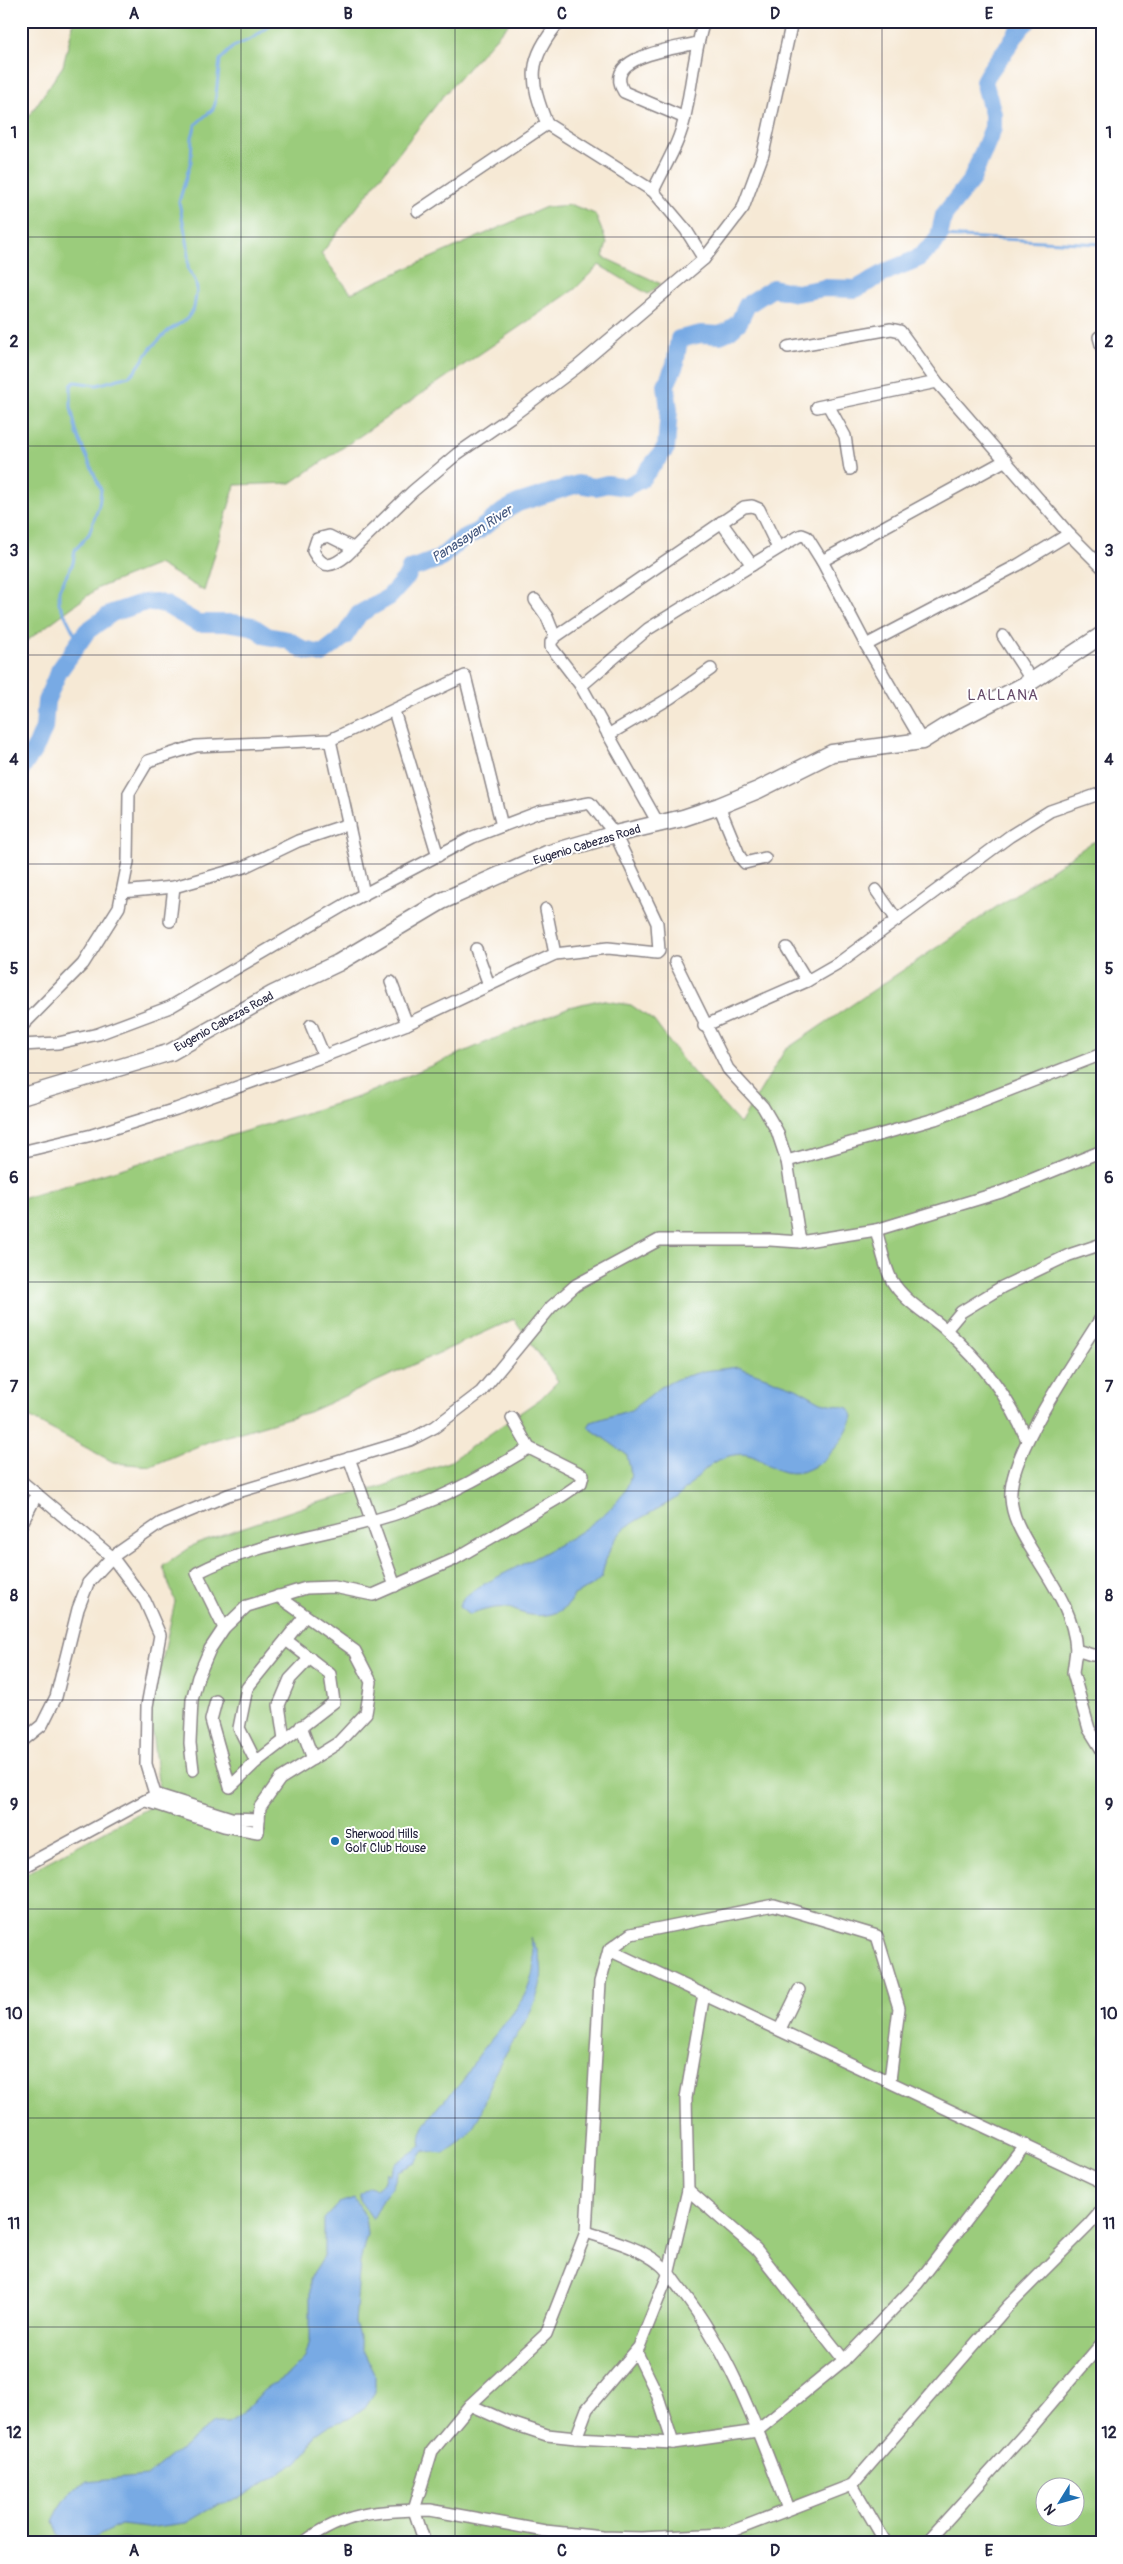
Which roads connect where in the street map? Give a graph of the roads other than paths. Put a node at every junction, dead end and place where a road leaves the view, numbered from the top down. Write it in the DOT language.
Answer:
graph roads {
  1 [pos="560,21"];
  2 [pos="704,21"];
  3 [pos="792,21"];
  4 [pos="697,43"];
  5 [pos="685,118"];
  6 [pos="547,124"];
  7 [pos="653,191"];
  8 [pos="418,211"];
  9 [pos="704,259"];
  10 [pos="788,347"];
  11 [pos="937,382"];
  12 [pos="1006,460"];
  13 [pos="850,469"];
  14 [pos="721,522"];
  15 [pos="1069,534"];
  16 [pos="353,548"];
  17 [pos="778,548"];
  18 [pos="822,561"];
  19 [pos="752,565"];
  20 [pos="1102,567"];
  21 [pos="535,600"];
  22 [pos="1102,635"];
  23 [pos="1002,636"];
  24 [pos="555,637"];
  25 [pos="866,645"];
  26 [pos="711,669"];
  27 [pos="1032,681"];
  28 [pos="581,686"];
  29 [pos="394,711"];
  30 [pos="608,736"];
  31 [pos="330,740"];
  32 [pos="922,741"];
  33 [pos="1102,793"];
  34 [pos="718,806"];
  35 [pos="658,823"];
  36 [pos="349,824"];
  37 [pos="502,826"];
  38 [pos="615,834"];
  39 [pos="438,856"];
  40 [pos="765,858"];
  41 [pos="174,887"];
  42 [pos="876,890"];
  43 [pos="122,892"];
  44 [pos="364,894"];
  45 [pos="546,909"];
  46 [pos="897,920"];
  47 [pos="170,922"];
  48 [pos="787,948"];
  49 [pos="476,949"];
  50 [pos="555,954"];
  51 [pos="675,962"];
  52 [pos="807,981"];
  53 [pos="391,982"];
  54 [pos="489,985"];
  55 [pos="407,1024"];
  56 [pos="311,1025"];
  57 [pos="704,1026"];
  58 [pos="21,1027"];
  59 [pos="21,1045"];
  60 [pos="1102,1054"];
  61 [pos="324,1056"];
  62 [pos="21,1097"];
  63 [pos="1102,1151"];
  64 [pos="21,1152"];
  65 [pos="787,1161"];
  66 [pos="876,1230"];
  67 [pos="800,1242"];
  68 [pos="1102,1244"];
  69 [pos="1102,1316"];
  70 [pos="946,1330"];
  71 [pos="512,1418"];
  72 [pos="1027,1440"];
  73 [pos="529,1448"];
  74 [pos="349,1458"];
  75 [pos="21,1481"];
  76 [pos="37,1494"];
  77 [pos="371,1521"];
  78 [pos="21,1525"];
  79 [pos="112,1557"];
  80 [pos="395,1586"];
  81 [pos="278,1596"];
  82 [pos="305,1616"];
  83 [pos="224,1628"];
  84 [pos="286,1640"];
  85 [pos="1076,1650"];
  86 [pos="1102,1655"];
  87 [pos="310,1658"];
  88 [pos="216,1701"];
  89 [pos="301,1726"];
  90 [pos="284,1739"];
  91 [pos="21,1742"];
  92 [pos="1102,1750"];
  93 [pos="313,1759"];
  94 [pos="256,1762"];
  95 [pos="193,1770"];
  96 [pos="151,1798"];
  97 [pos="259,1819"];
  98 [pos="21,1868"];
  99 [pos="609,1950"];
  100 [pos="799,1990"];
  101 [pos="704,1994"];
  102 [pos="780,2029"];
  103 [pos="890,2080"];
  104 [pos="1025,2144"];
  105 [pos="1102,2182"];
  106 [pos="688,2190"];
  107 [pos="1102,2210"];
  108 [pos="586,2232"];
  109 [pos="668,2275"];
  110 [pos="1102,2343"];
  111 [pos="636,2350"];
  112 [pos="844,2360"];
  113 [pos="470,2405"];
  114 [pos="758,2430"];
  115 [pos="576,2438"];
  116 [pos="673,2443"];
  117 [pos="852,2485"];
  118 [pos="788,2509"];
  119 [pos="414,2510"];
  120 [pos="726,2538"];
  121 [pos="303,2543"];
  122 [pos="425,2543"];
  123 [pos="886,2543"];
  124 [pos="926,2543"];
  1 -- 6 [label="street"];
  2 -- 4 [label="street"];
  3 -- 9 [label="street"];
  4 -- 5 [label="street"];
  4 -- 5 [label="street"];
  5 -- 7 [label="street"];
  6 -- 7 [label="street"];
  6 -- 8 [label="street"];
  7 -- 9 [label="street"];
  9 -- 16 [label="street"];
  10 -- 11 [label="street"];
  11 -- 12 [label="street"];
  11 -- 13 [label="street"];
  12 -- 15 [label="street"];
  12 -- 18 [label="street"];
  14 -- 17 [label="street"];
  14 -- 19 [label="street"];
  14 -- 24 [label="street"];
  15 -- 20 [label="street"];
  15 -- 25 [label="street"];
  17 -- 18 [label="street"];
  17 -- 19 [label="street"];
  18 -- 25 [label="street"];
  19 -- 28 [label="street"];
  21 -- 24 [label="street"];
  22 -- 27 [label="street, Eugenio Cabezas Road"];
  23 -- 27 [label="street"];
  24 -- 28 [label="street"];
  25 -- 32 [label="street"];
  26 -- 30 [label="street"];
  27 -- 32 [label="street, Eugenio Cabezas Road"];
  28 -- 30 [label="street"];
  29 -- 31 [label="street"];
  29 -- 37 [label="street"];
  29 -- 39 [label="street"];
  30 -- 35 [label="street"];
  31 -- 36 [label="street"];
  31 -- 43 [label="street"];
  32 -- 34 [label="street, Eugenio Cabezas Road"];
  33 -- 46 [label="street"];
  34 -- 35 [label="street, Eugenio Cabezas Road"];
  34 -- 40 [label="street"];
  35 -- 38 [label="street, Eugenio Cabezas Road"];
  36 -- 41 [label="street"];
  36 -- 44 [label="street"];
  37 -- 38 [label="street"];
  37 -- 39 [label="street"];
  38 -- 50 [label="street"];
  38 -- 62 [label="street, Eugenio Cabezas Road"];
  39 -- 44 [label="street"];
  41 -- 43 [label="street"];
  41 -- 47 [label="street"];
  42 -- 46 [label="street"];
  43 -- 58 [label="street"];
  44 -- 59 [label="street"];
  45 -- 50 [label="street"];
  46 -- 52 [label="street"];
  48 -- 52 [label="street"];
  49 -- 54 [label="street"];
  50 -- 54 [label="street"];
  51 -- 57 [label="street"];
  52 -- 57 [label="street"];
  53 -- 55 [label="street"];
  54 -- 55 [label="street"];
  55 -- 61 [label="street"];
  56 -- 61 [label="street"];
  57 -- 65 [label="street"];
  60 -- 65 [label="street"];
  61 -- 64 [label="street"];
  63 -- 66 [label="street"];
  65 -- 67 [label="street"];
  66 -- 67 [label="street"];
  66 -- 70 [label="street"];
  67 -- 74 [label="street"];
  68 -- 70 [label="street"];
  69 -- 72 [label="street"];
  70 -- 72 [label="street"];
  71 -- 73 [label="street"];
  72 -- 85 [label="street"];
  73 -- 77 [label="street"];
  73 -- 80 [label="street"];
  74 -- 77 [label="street"];
  74 -- 79 [label="street"];
  75 -- 76 [label="street"];
  76 -- 78 [label="street"];
  76 -- 79 [label="street"];
  77 -- 80 [label="street"];
  77 -- 83 [label="street"];
  79 -- 91 [label="street"];
  79 -- 96 [label="street"];
  80 -- 81 [label="street"];
  81 -- 82 [label="street"];
  81 -- 83 [label="street"];
  82 -- 84 [label="street"];
  82 -- 93 [label="street"];
  83 -- 95 [label="street"];
  84 -- 87 [label="street"];
  84 -- 94 [label="street"];
  85 -- 86 [label="street"];
  85 -- 92 [label="street"];
  87 -- 89 [label="street"];
  87 -- 90 [label="street"];
  88 -- 94 [label="street"];
  89 -- 90 [label="street"];
  89 -- 93 [label="street"];
  90 -- 94 [label="street"];
  93 -- 97 [label="street"];
  96 -- 97 [label="street"];
  96 -- 97 [label="street"];
  96 -- 98 [label="street"];
  99 -- 101 [label="street"];
  99 -- 103 [label="street"];
  99 -- 108 [label="street"];
  100 -- 102 [label="street"];
  101 -- 102 [label="street"];
  101 -- 106 [label="street"];
  102 -- 103 [label="street"];
  103 -- 104 [label="street"];
  104 -- 105 [label="street"];
  104 -- 112 [label="street"];
  106 -- 109 [label="street"];
  106 -- 112 [label="street"];
  107 -- 117 [label="street"];
  108 -- 109 [label="street"];
  108 -- 113 [label="street"];
  109 -- 111 [label="street"];
  109 -- 114 [label="street"];
  110 -- 124 [label="street"];
  111 -- 115 [label="street"];
  111 -- 116 [label="street"];
  112 -- 114 [label="street"];
  113 -- 115 [label="street"];
  113 -- 119 [label="street"];
  114 -- 116 [label="street"];
  114 -- 118 [label="street"];
  115 -- 116 [label="street"];
  117 -- 118 [label="street"];
  117 -- 123 [label="street"];
  118 -- 120 [label="street"];
  119 -- 120 [label="street"];
  119 -- 121 [label="street"];
  119 -- 122 [label="street"];
}
